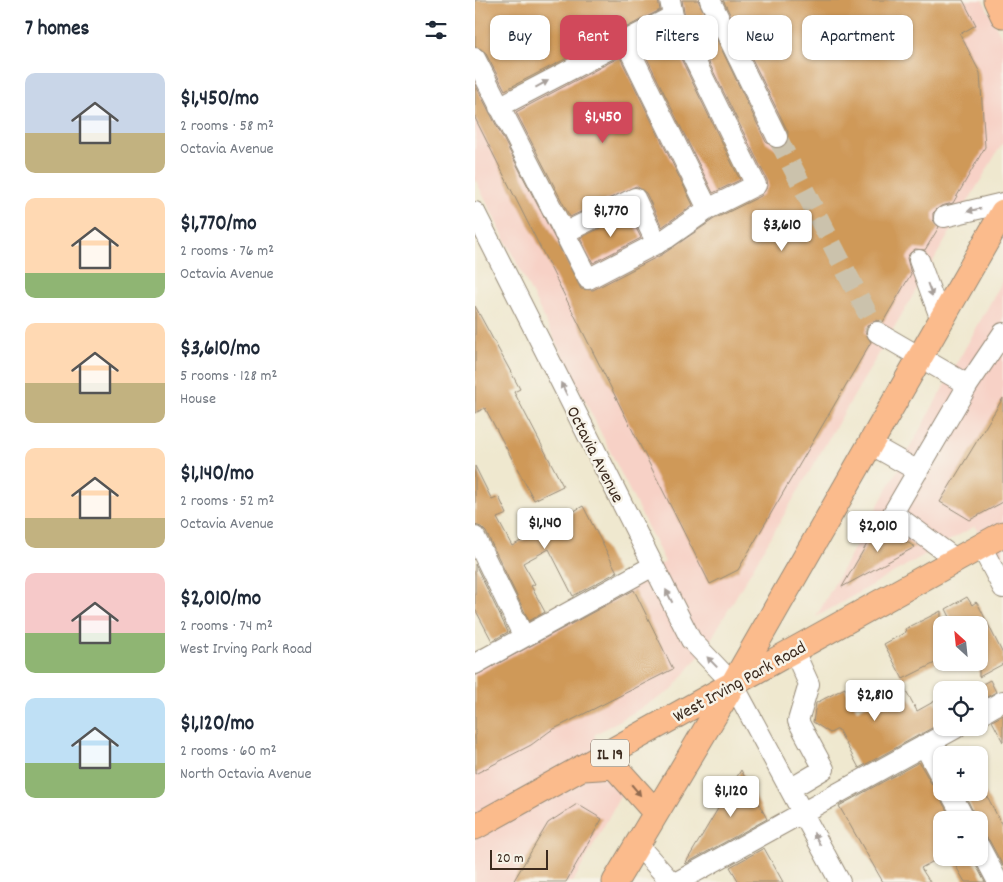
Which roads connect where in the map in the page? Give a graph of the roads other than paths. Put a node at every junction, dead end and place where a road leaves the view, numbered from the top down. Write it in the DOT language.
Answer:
graph roads {
  1 [pos="710,0"];
  2 [pos="996,0"];
  3 [pos="672,8"];
  4 [pos="1003,15"];
  5 [pos="627,40"];
  6 [pos="627,45"];
  7 [pos="475,58"];
  8 [pos="589,60"];
  9 [pos="481,90"];
  10 [pos="499,107"];
  11 [pos="777,137"];
  12 [pos="1003,203"];
  13 [pos="708,209"];
  14 [pos="475,212"];
  15 [pos="944,217"];
  16 [pos="999,226"];
  17 [pos="564,233"];
  18 [pos="657,244"];
  19 [pos="919,260"];
  20 [pos="941,320"];
  21 [pos="877,332"];
  22 [pos="1003,333"];
  23 [pos="920,357"];
  24 [pos="968,385"];
  25 [pos="870,444"];
  26 [pos="918,471"];
  27 [pos="1003,534"];
  28 [pos="475,537"];
  29 [pos="981,546"];
  30 [pos="957,560"];
  31 [pos="653,566"];
  32 [pos="1003,588"];
  33 [pos="524,637"];
  34 [pos="794,651"];
  35 [pos="475,664"];
  36 [pos="733,684"];
  37 [pos="1003,701"];
  38 [pos="988,710"];
  39 [pos="941,736"];
  40 [pos="924,745"];
  41 [pos="933,762"];
  42 [pos="581,768"];
  43 [pos="790,789"];
  44 [pos="802,812"];
  45 [pos="656,813"];
  46 [pos="475,827"];
  47 [pos="637,844"];
  48 [pos="988,863"];
  49 [pos="615,882"];
  50 [pos="671,882"];
  51 [pos="677,882"];
  52 [pos="840,882"];
  53 [pos="998,882"];
  1 -- 11 [label="street"];
  2 -- 4 [label="main road"];
  3 -- 5 [label="street"];
  3 -- 13 [label="street"];
  6 -- 13 [label="street"];
  7 -- 9 [label="street"];
  10 -- 8 [label="street, one-way"];
  9 -- 10 [label="street"];
  10 -- 17 [label="street"];
  12 -- 15 [label="street, one-way"];
  13 -- 18 [label="street"];
  31 -- 14 [label="street, Octavia Avenue, one-way"];
  16 -- 20 [label="main road"];
  17 -- 18 [label="street"];
  17 -- 18 [label="street"];
  19 -- 20 [label="street, one-way"];
  20 -- 23 [label="main road"];
  21 -- 23 [label="street"];
  22 -- 24 [label="street"];
  23 -- 24 [label="street"];
  23 -- 25 [label="main road"];
  24 -- 26 [label="street"];
  25 -- 26 [label="street"];
  25 -- 36 [label="main road"];
  26 -- 30 [label="street"];
  27 -- 29 [label="main road, West Irving Park Road / IL 19"];
  28 -- 33 [label="street"];
  29 -- 30 [label="main road, West Irving Park Road / IL 19"];
  29 -- 32 [label="street"];
  30 -- 34 [label="main road, West Irving Park Road / IL 19"];
  31 -- 33 [label="street"];
  36 -- 31 [label="street, Octavia Avenue, one-way"];
  33 -- 35 [label="street"];
  34 -- 36 [label="main road, West Irving Park Road / IL 19"];
  34 -- 43 [label="street"];
  36 -- 42 [label="main road, West Irving Park Road / IL 19"];
  36 -- 43 [label="street, Octavia Avenue"];
  36 -- 45 [label="main road"];
  37 -- 38 [label="street"];
  39 -- 40 [label="street"];
  40 -- 41 [label="street"];
  40 -- 44 [label="street"];
  42 -- 45 [label="main road, one-way"];
  42 -- 46 [label="main road, West Irving Park Road / IL 19"];
  43 -- 44 [label="street, Octavia Avenue"];
  44 -- 51 [label="street"];
  52 -- 44 [label="street, Octavia Avenue, one-way"];
  45 -- 47 [label="main road"];
  47 -- 49 [label="main road"];
  47 -- 50 [label="street"];
  48 -- 53 [label="street"];
}
